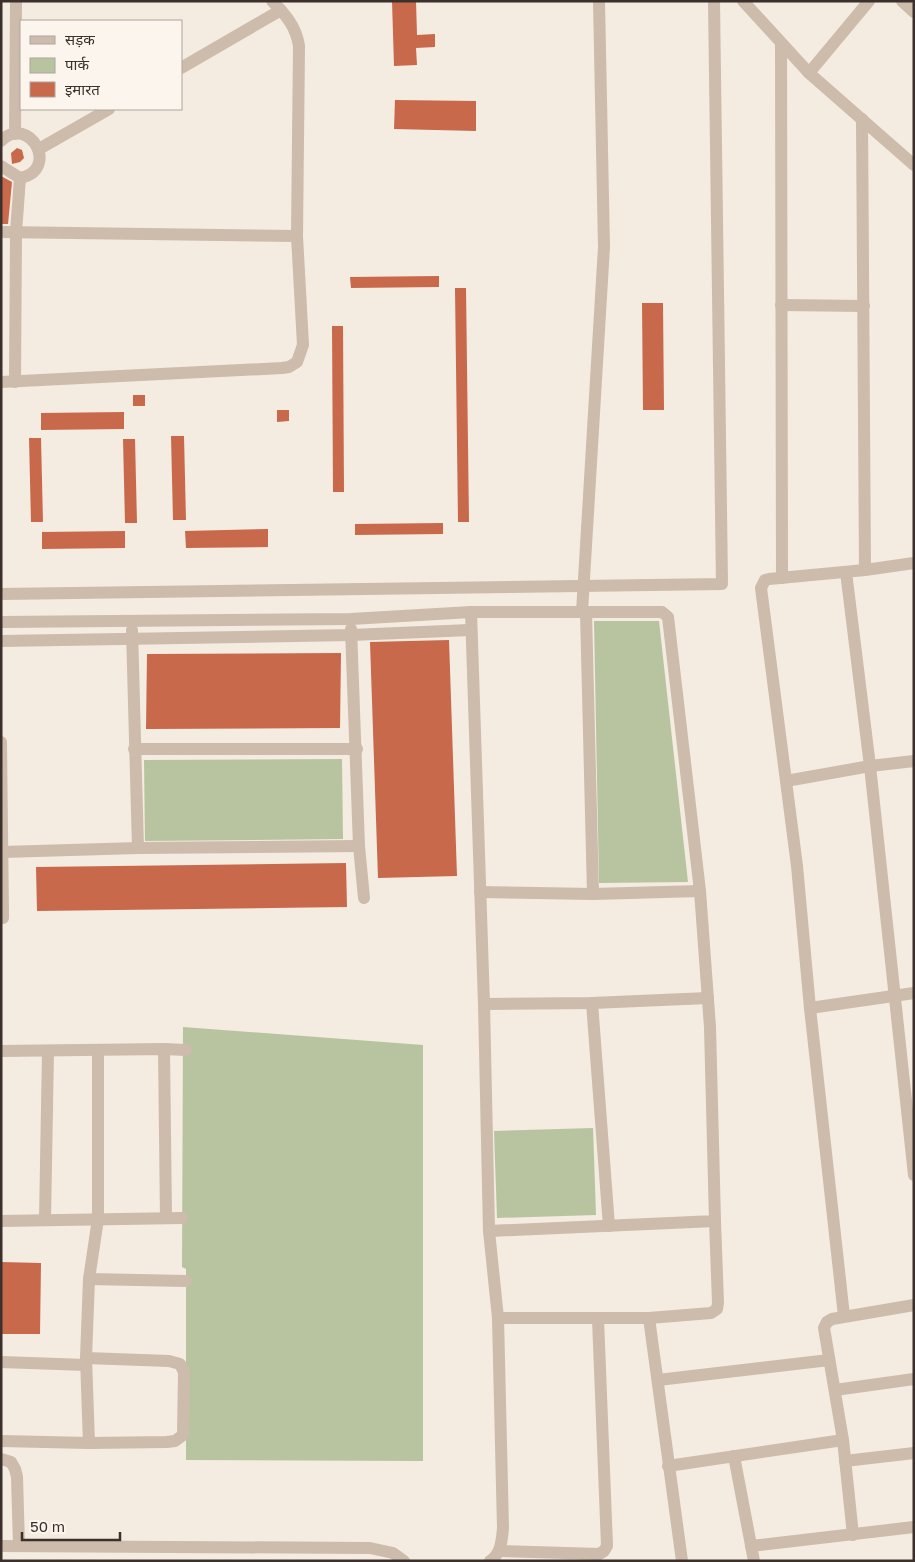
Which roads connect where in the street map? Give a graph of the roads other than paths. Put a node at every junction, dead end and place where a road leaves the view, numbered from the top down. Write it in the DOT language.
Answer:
graph roads {
  1 [pos="16,1"];
  2 [pos="272,1"];
  3 [pos="599,1"];
  4 [pos="714,1"];
  5 [pos="743,1"];
  6 [pos="869,1"];
  7 [pos="902,1"];
  8 [pos="281,10"];
  9 [pos="914,12"];
  10 [pos="781,43"];
  11 [pos="182,67"];
  12 [pos="809,73"];
  13 [pos="107,110"];
  14 [pos="862,119"];
  15 [pos="15,134"];
  16 [pos="1,141"];
  17 [pos="39,149"];
  18 [pos="914,165"];
  19 [pos="1,166"];
  20 [pos="20,178"];
  21 [pos="1,232"];
  22 [pos="16,232"];
  23 [pos="297,236"];
  24 [pos="780,305"];
  25 [pos="864,306"];
  26 [pos="1,382"];
  27 [pos="15,382"];
  28 [pos="914,563"];
  29 [pos="865,570"];
  30 [pos="846,572"];
  31 [pos="782,578"];
  32 [pos="583,586"];
  33 [pos="1,594"];
  34 [pos="471,612"];
  35 [pos="584,612"];
  36 [pos="351,618"];
  37 [pos="132,621"];
  38 [pos="1,622"];
  39 [pos="470,630"];
  40 [pos="351,635"];
  41 [pos="132,639"];
  42 [pos="1,641"];
  43 [pos="1,742"];
  44 [pos="134,749"];
  45 [pos="357,749"];
  46 [pos="914,761"];
  47 [pos="870,766"];
  48 [pos="786,781"];
  49 [pos="359,846"];
  50 [pos="138,848"];
  51 [pos="2,852"];
  52 [pos="700,891"];
  53 [pos="480,892"];
  54 [pos="593,894"];
  55 [pos="364,898"];
  56 [pos="4,918"];
  57 [pos="914,993"];
  58 [pos="894,996"];
  59 [pos="708,998"];
  60 [pos="592,1003"];
  61 [pos="484,1004"];
  62 [pos="810,1008"];
  63 [pos="164,1049"];
  64 [pos="98,1050"];
  65 [pos="186,1050"];
  66 [pos="48,1051"];
  67 [pos="1,1052"];
  68 [pos="914,1175"];
  69 [pos="166,1218"];
  70 [pos="182,1218"];
  71 [pos="98,1219"];
  72 [pos="45,1220"];
  73 [pos="1,1221"];
  74 [pos="715,1222"];
  75 [pos="609,1226"];
  76 [pos="489,1231"];
  77 [pos="88,1279"];
  78 [pos="186,1282"];
  79 [pos="914,1305"];
  80 [pos="844,1316"];
  81 [pos="498,1318"];
  82 [pos="649,1318"];
  83 [pos="598,1319"];
  84 [pos="829,1360"];
  85 [pos="1,1362"];
  86 [pos="86,1362"];
  87 [pos="914,1379"];
  88 [pos="658,1380"];
  89 [pos="835,1390"];
  90 [pos="843,1440"];
  91 [pos="1,1441"];
  92 [pos="89,1443"];
  93 [pos="914,1452"];
  94 [pos="734,1456"];
  95 [pos="1,1459"];
  96 [pos="845,1462"];
  97 [pos="668,1466"];
  98 [pos="914,1527"];
  99 [pos="853,1535"];
  100 [pos="1,1546"];
  101 [pos="19,1546"];
  102 [pos="751,1546"];
  103 [pos="499,1551"];
  104 [pos="403,1560"];
  105 [pos="490,1561"];
  106 [pos="682,1561"];
  107 [pos="754,1561"];
  1 -- 15 [label="street"];
  2 -- 8 [label="street"];
  3 -- 32 [label="street"];
  4 -- 32 [label="street"];
  5 -- 10 [label="street"];
  6 -- 12 [label="street"];
  7 -- 9 [label="street"];
  8 -- 11 [label="street"];
  8 -- 23 [label="street"];
  10 -- 12 [label="street"];
  10 -- 24 [label="street"];
  12 -- 14 [label="street"];
  13 -- 17 [label="street"];
  14 -- 18 [label="street"];
  14 -- 25 [label="street"];
  15 -- 16 [label="street"];
  15 -- 17 [label="street"];
  17 -- 20 [label="street"];
  19 -- 20 [label="street"];
  20 -- 22 [label="street"];
  21 -- 22 [label="street"];
  22 -- 23 [label="street"];
  22 -- 27 [label="street"];
  23 -- 27 [label="street"];
  24 -- 25 [label="street"];
  24 -- 31 [label="street"];
  25 -- 29 [label="street"];
  26 -- 27 [label="street"];
  28 -- 29 [label="street"];
  29 -- 30 [label="street"];
  30 -- 31 [label="street"];
  30 -- 47 [label="street"];
  31 -- 48 [label="street"];
  32 -- 33 [label="street"];
  32 -- 35 [label="street"];
  34 -- 35 [label="street"];
  34 -- 36 [label="street"];
  34 -- 39 [label="street"];
  35 -- 52 [label="street"];
  35 -- 54 [label="street"];
  36 -- 37 [label="street"];
  36 -- 40 [label="street"];
  37 -- 38 [label="street"];
  37 -- 41 [label="street"];
  39 -- 40 [label="street"];
  39 -- 53 [label="street"];
  40 -- 41 [label="street"];
  40 -- 45 [label="street"];
  41 -- 42 [label="street"];
  41 -- 44 [label="street"];
  43 -- 51 [label="street"];
  44 -- 45 [label="street"];
  44 -- 50 [label="street"];
  45 -- 49 [label="street"];
  46 -- 47 [label="street"];
  47 -- 48 [label="street"];
  47 -- 58 [label="street"];
  48 -- 62 [label="street"];
  49 -- 50 [label="street"];
  49 -- 55 [label="street"];
  50 -- 51 [label="street"];
  51 -- 56 [label="street"];
  52 -- 54 [label="street"];
  52 -- 59 [label="street"];
  53 -- 54 [label="street"];
  53 -- 61 [label="street"];
  57 -- 58 [label="street"];
  58 -- 62 [label="street"];
  58 -- 68 [label="street"];
  59 -- 60 [label="street"];
  59 -- 74 [label="street"];
  60 -- 61 [label="street"];
  60 -- 75 [label="street"];
  61 -- 76 [label="street"];
  62 -- 80 [label="street"];
  63 -- 64 [label="street"];
  63 -- 65 [label="street"];
  63 -- 69 [label="street"];
  64 -- 66 [label="street"];
  64 -- 71 [label="street"];
  66 -- 67 [label="street"];
  66 -- 72 [label="street"];
  69 -- 70 [label="street"];
  69 -- 71 [label="street"];
  71 -- 72 [label="street"];
  71 -- 77 [label="street"];
  72 -- 73 [label="street"];
  74 -- 75 [label="street"];
  74 -- 82 [label="street"];
  75 -- 76 [label="street"];
  76 -- 81 [label="street"];
  77 -- 78 [label="street"];
  77 -- 86 [label="street"];
  79 -- 80 [label="street"];
  80 -- 84 [label="street"];
  81 -- 83 [label="street"];
  81 -- 103 [label="street"];
  82 -- 83 [label="street"];
  82 -- 88 [label="street"];
  83 -- 103 [label="street"];
  84 -- 88 [label="street"];
  84 -- 89 [label="street"];
  85 -- 86 [label="street"];
  86 -- 92 [label="street"];
  86 -- 92 [label="street"];
  87 -- 89 [label="street"];
  88 -- 97 [label="street"];
  89 -- 90 [label="street"];
  90 -- 94 [label="street"];
  90 -- 96 [label="street"];
  91 -- 92 [label="street"];
  93 -- 96 [label="street"];
  94 -- 97 [label="street"];
  94 -- 102 [label="street"];
  95 -- 101 [label="street"];
  96 -- 99 [label="street"];
  97 -- 106 [label="street"];
  98 -- 99 [label="street"];
  99 -- 102 [label="street"];
  100 -- 101 [label="street"];
  101 -- 104 [label="street"];
  102 -- 107 [label="street"];
  103 -- 105 [label="street"];
}
